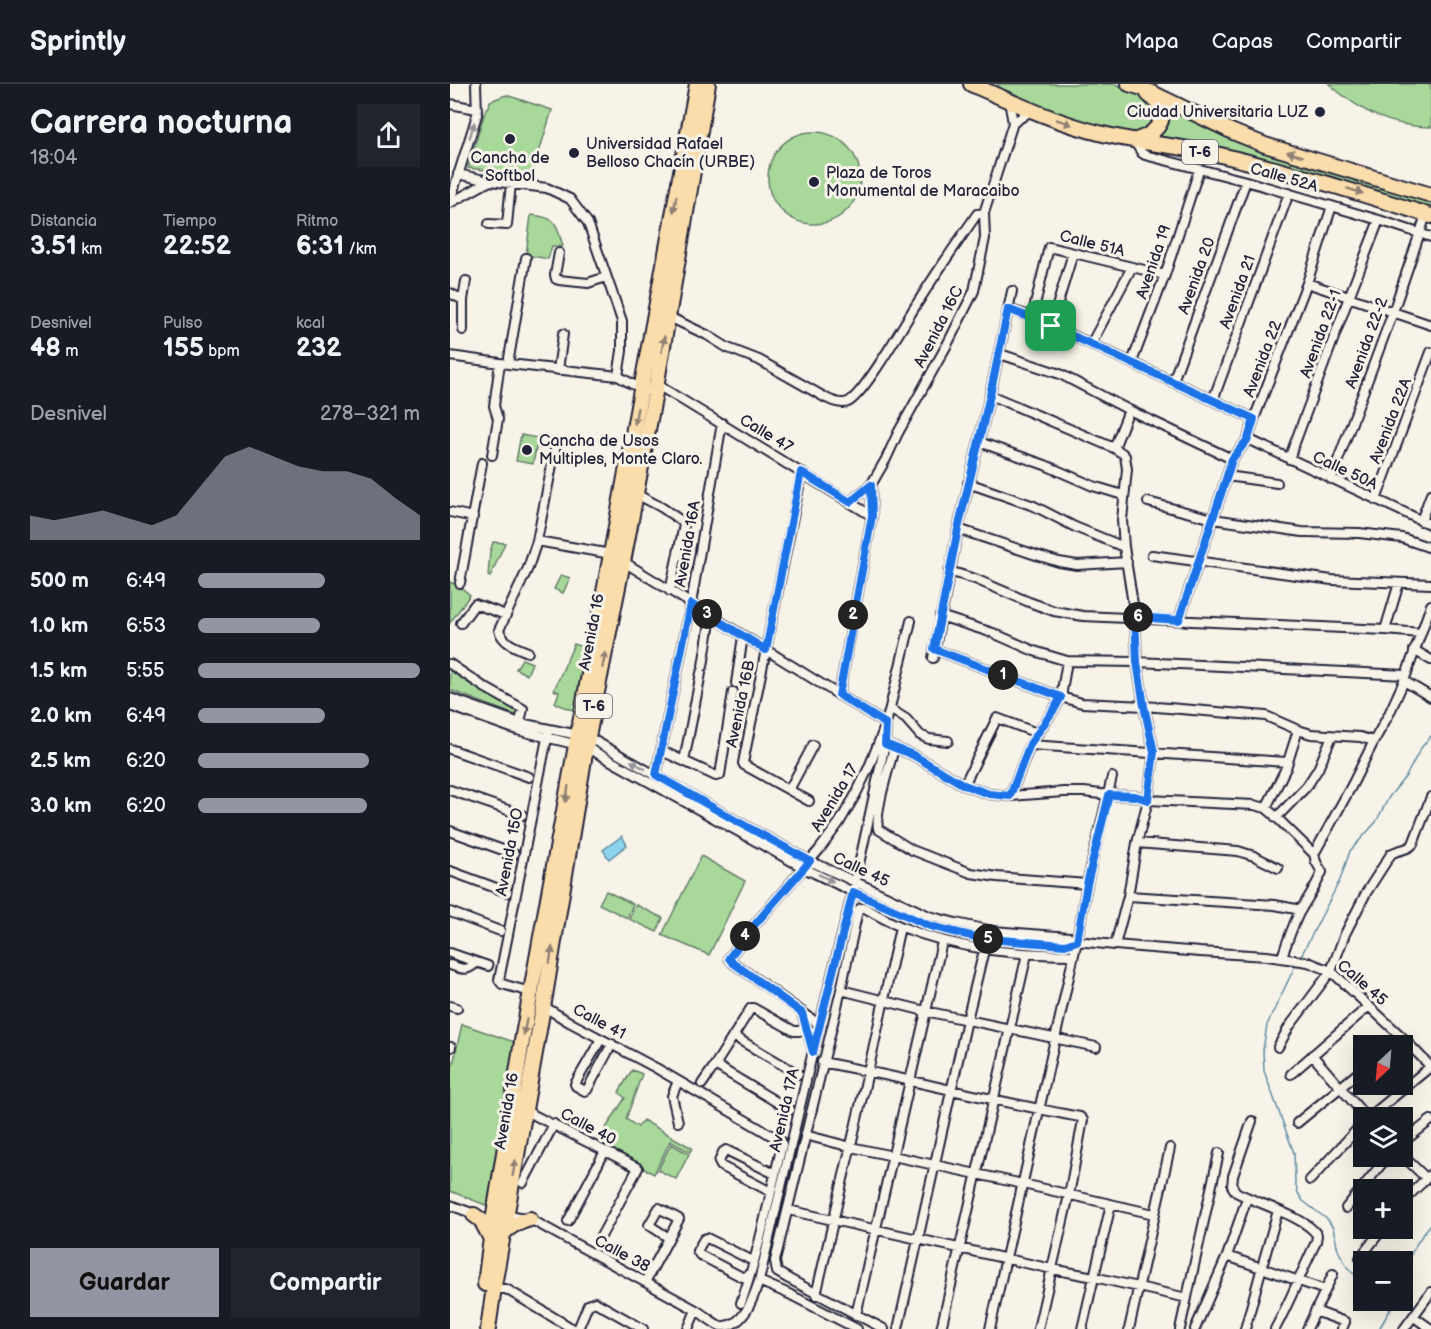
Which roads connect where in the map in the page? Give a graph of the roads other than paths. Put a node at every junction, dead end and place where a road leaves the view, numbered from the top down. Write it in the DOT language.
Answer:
graph roads {
  1 [pos="476,84"];
  2 [pos="697,84"];
  3 [pos="708,84"];
  4 [pos="971,84"];
  5 [pos="991,84"];
  6 [pos="1136,86"];
  7 [pos="1005,99"];
  8 [pos="450,104"];
  9 [pos="477,109"];
  10 [pos="1032,110"];
  11 [pos="1013,123"];
  12 [pos="1134,141"];
  13 [pos="1199,170"];
  14 [pos="458,174"];
  15 [pos="490,181"];
  16 [pos="1246,181"];
  17 [pos="511,183"];
  18 [pos="1289,193"];
  19 [pos="1431,195"];
  20 [pos="450,202"];
  21 [pos="1332,206"];
  22 [pos="984,213"];
  23 [pos="1429,216"];
  24 [pos="1379,220"];
  25 [pos="489,224"];
  26 [pos="1420,234"];
  27 [pos="1431,237"];
  28 [pos="559,253"];
  29 [pos="1073,253"];
  30 [pos="526,258"];
  31 [pos="1132,267"];
  32 [pos="1165,275"];
  33 [pos="606,277"];
  34 [pos="466,281"];
  35 [pos="1306,283"];
  36 [pos="1012,291"];
  37 [pos="450,293"];
  38 [pos="1349,297"];
  39 [pos="463,300"];
  40 [pos="1008,309"];
  41 [pos="1393,312"];
  42 [pos="668,316"];
  43 [pos="1032,317"];
  44 [pos="1431,325"];
  45 [pos="1051,326"];
  46 [pos="463,330"];
  47 [pos="563,334"];
  48 [pos="1091,344"];
  49 [pos="1431,352"];
  50 [pos="999,354"];
  51 [pos="450,356"];
  52 [pos="1132,362"];
  53 [pos="504,364"];
  54 [pos="558,370"];
  55 [pos="618,376"];
  56 [pos="1173,381"];
  57 [pos="649,386"];
  58 [pos="990,395"];
  59 [pos="1213,400"];
  60 [pos="1129,410"];
  61 [pos="1254,419"];
  62 [pos="722,423"];
  63 [pos="1248,439"];
  64 [pos="979,442"];
  65 [pos="556,445"];
  66 [pos="1114,448"];
  67 [pos="492,455"];
  68 [pos="1232,459"];
  69 [pos="1289,459"];
  70 [pos="482,463"];
  71 [pos="801,472"];
  72 [pos="1227,476"];
  73 [pos="1331,479"];
  74 [pos="968,483"];
  75 [pos="1276,483"];
  76 [pos="871,485"];
  77 [pos="636,494"];
  78 [pos="1431,494"];
  79 [pos="1123,495"];
  80 [pos="1376,500"];
  81 [pos="850,502"];
  82 [pos="1148,502"];
  83 [pos="450,512"];
  84 [pos="872,516"];
  85 [pos="472,517"];
  86 [pos="1213,519"];
  87 [pos="1422,521"];
  88 [pos="1431,525"];
  89 [pos="958,529"];
  90 [pos="537,541"];
  91 [pos="1124,547"];
  92 [pos="1431,548"];
  93 [pos="611,554"];
  94 [pos="1152,555"];
  95 [pos="1199,561"];
  96 [pos="623,562"];
  97 [pos="1127,562"];
  98 [pos="949,571"];
  99 [pos="460,583"];
  100 [pos="1399,583"];
  101 [pos="1431,584"];
  102 [pos="670,591"];
  103 [pos="691,604"];
  104 [pos="1431,605"];
  105 [pos="506,615"];
  106 [pos="711,616"];
  107 [pos="940,616"];
  108 [pos="1135,617"];
  109 [pos="1179,620"];
  110 [pos="910,621"];
  111 [pos="1428,622"];
  112 [pos="461,623"];
  113 [pos="1385,630"];
  114 [pos="1421,633"];
  115 [pos="744,636"];
  116 [pos="934,649"];
  117 [pos="766,650"];
  118 [pos="1414,650"];
  119 [pos="528,652"];
  120 [pos="933,658"];
  121 [pos="1431,660"];
  122 [pos="1067,661"];
  123 [pos="1137,662"];
  124 [pos="450,664"];
  125 [pos="1405,678"];
  126 [pos="736,683"];
  127 [pos="733,692"];
  128 [pos="839,695"];
  129 [pos="1061,697"];
  130 [pos="1431,697"];
  131 [pos="450,698"];
  132 [pos="450,706"];
  133 [pos="1144,706"];
  134 [pos="890,709"];
  135 [pos="886,724"];
  136 [pos="519,726"];
  137 [pos="1298,730"];
  138 [pos="548,733"];
  139 [pos="1038,733"];
  140 [pos="1332,736"];
  141 [pos="582,740"];
  142 [pos="948,741"];
  143 [pos="1374,741"];
  144 [pos="885,744"];
  145 [pos="1030,744"];
  146 [pos="813,746"];
  147 [pos="894,748"];
  148 [pos="450,749"];
  149 [pos="662,751"];
  150 [pos="1154,752"];
  151 [pos="684,761"];
  152 [pos="1287,762"];
  153 [pos="656,775"];
  154 [pos="529,777"];
  155 [pos="1112,777"];
  156 [pos="964,785"];
  157 [pos="450,790"];
  158 [pos="789,790"];
  159 [pos="1109,795"];
  160 [pos="1010,796"];
  161 [pos="1431,797"];
  162 [pos="1148,800"];
  163 [pos="809,801"];
  164 [pos="1266,808"];
  165 [pos="522,815"];
  166 [pos="1276,818"];
  167 [pos="450,831"];
  168 [pos="1137,843"];
  169 [pos="514,854"];
  170 [pos="1314,854"];
  171 [pos="807,864"];
  172 [pos="1278,868"];
  173 [pos="450,871"];
  174 [pos="855,883"];
  175 [pos="1087,884"];
  176 [pos="507,892"];
  177 [pos="853,892"];
  178 [pos="1128,896"];
  179 [pos="1301,910"];
  180 [pos="450,912"];
  181 [pos="900,927"];
  182 [pos="500,931"];
  183 [pos="1077,941"];
  184 [pos="942,942"];
  185 [pos="1115,945"];
  186 [pos="984,950"];
  187 [pos="450,953"];
  188 [pos="1027,954"];
  189 [pos="1073,955"];
  190 [pos="1282,957"];
  191 [pos="476,963"];
  192 [pos="450,965"];
  193 [pos="488,966"];
  194 [pos="1331,971"];
  195 [pos="499,980"];
  196 [pos="841,990"];
  197 [pos="537,999"];
  198 [pos="884,1000"];
  199 [pos="1369,1006"];
  200 [pos="925,1011"];
  201 [pos="802,1013"];
  202 [pos="967,1020"];
  203 [pos="820,1025"];
  204 [pos="806,1028"];
  205 [pos="1010,1029"];
  206 [pos="1400,1035"];
  207 [pos="734,1036"];
  208 [pos="601,1039"];
  209 [pos="1055,1039"];
  210 [pos="612,1044"];
  211 [pos="1096,1047"];
  212 [pos="1278,1047"];
  213 [pos="1413,1048"];
  214 [pos="813,1052"];
  215 [pos="1312,1055"];
  216 [pos="822,1062"];
  217 [pos="586,1065"];
  218 [pos="715,1065"];
  219 [pos="1431,1067"];
  220 [pos="597,1072"];
  221 [pos="868,1072"];
  222 [pos="798,1074"];
  223 [pos="1291,1074"];
  224 [pos="1353,1077"];
  225 [pos="678,1081"];
  226 [pos="910,1081"];
  227 [pos="702,1084"];
  228 [pos="1340,1087"];
  229 [pos="952,1089"];
  230 [pos="993,1101"];
  231 [pos="1358,1107"];
  232 [pos="1382,1107"];
  233 [pos="1039,1109"];
  234 [pos="524,1110"];
  235 [pos="789,1110"];
  236 [pos="1431,1120"];
  237 [pos="1252,1121"];
  238 [pos="678,1122"];
  239 [pos="1297,1123"];
  240 [pos="554,1124"];
  241 [pos="1353,1134"];
  242 [pos="1413,1134"];
  243 [pos="805,1135"];
  244 [pos="851,1147"];
  245 [pos="1170,1148"];
  246 [pos="605,1151"];
  247 [pos="1219,1153"];
  248 [pos="892,1156"];
  249 [pos="1413,1164"];
  250 [pos="935,1165"];
  251 [pos="1380,1167"];
  252 [pos="775,1174"];
  253 [pos="976,1175"];
  254 [pos="1429,1176"];
  255 [pos="1310,1180"];
  256 [pos="522,1183"];
  257 [pos="1023,1184"];
  258 [pos="1413,1191"];
  259 [pos="771,1192"];
  260 [pos="1069,1195"];
  261 [pos="1247,1198"];
  262 [pos="1111,1204"];
  263 [pos="450,1205"];
  264 [pos="1346,1208"];
  265 [pos="788,1210"];
  266 [pos="1278,1211"];
  267 [pos="500,1214"];
  268 [pos="1154,1214"];
  269 [pos="474,1215"];
  270 [pos="530,1219"];
  271 [pos="834,1220"];
  272 [pos="568,1221"];
  273 [pos="876,1229"];
  274 [pos="497,1237"];
  275 [pos="669,1238"];
  276 [pos="919,1238"];
  277 [pos="1375,1239"];
  278 [pos="599,1240"];
  279 [pos="960,1247"];
  280 [pos="1365,1251"];
  281 [pos="1227,1256"];
  282 [pos="1006,1258"];
  283 [pos="753,1261"];
  284 [pos="1262,1268"];
  285 [pos="1052,1269"];
  286 [pos="750,1273"];
  287 [pos="1333,1274"];
  288 [pos="1094,1277"];
  289 [pos="759,1281"];
  290 [pos="1297,1281"];
  291 [pos="645,1282"];
  292 [pos="1138,1287"];
  293 [pos="493,1289"];
  294 [pos="1325,1290"];
  295 [pos="1431,1292"];
  296 [pos="816,1295"];
  297 [pos="1187,1298"];
  298 [pos="741,1303"];
  299 [pos="696,1310"];
  300 [pos="1315,1311"];
  301 [pos="856,1315"];
  302 [pos="1413,1317"];
  303 [pos="738,1323"];
  304 [pos="723,1328"];
  305 [pos="1182,1328"];
  306 [pos="479,1329"];
  307 [pos="488,1329"];
  308 [pos="573,1329"];
  309 [pos="578,1329"];
  310 [pos="643,1329"];
  311 [pos="688,1329"];
  312 [pos="856,1329"];
  313 [pos="884,1329"];
  314 [pos="898,1329"];
  315 [pos="941,1329"];
  316 [pos="990,1329"];
  317 [pos="1038,1329"];
  318 [pos="1082,1329"];
  319 [pos="1129,1329"];
  320 [pos="1195,1329"];
  321 [pos="1245,1329"];
  322 [pos="1275,1329"];
  323 [pos="1307,1329"];
  324 [pos="1342,1329"];
  325 [pos="1404,1329"];
  326 [pos="1431,1329"];
  1 -- 9 [label="street"];
  2 -- 57 [label="highway, Avenida 16 / T-6, one-way"];
  3 -- 42 [label="highway, Avenida 16 / T-6"];
  4 -- 7 [label="highway, T-6"];
  5 -- 7 [label="highway"];
  6 -- 12 [label="highway, T-6"];
  19 -- 6 [label="highway, T-6, one-way"];
  7 -- 10 [label="highway, T-6"];
  7 -- 11 [label="street, Avenida 16C"];
  8 -- 9 [label="street"];
  14 -- 9 [label="street, one-way"];
  10 -- 11 [label="street"];
  10 -- 12 [label="highway, T-6, one-way"];
  11 -- 22 [label="street, Avenida 16C"];
  12 -- 13 [label="street, Calle 52A"];
  12 -- 23 [label="highway, T-6, one-way"];
  13 -- 16 [label="street, Calle 52A"];
  13 -- 32 [label="street, Avenida 19"];
  14 -- 15 [label="street"];
  14 -- 20 [label="street"];
  15 -- 17 [label="street"];
  15 -- 20 [label="street"];
  16 -- 18 [label="street, Calle 52A"];
  16 -- 56 [label="street, Avenida 20"];
  17 -- 25 [label="street"];
  17 -- 33 [label="street"];
  18 -- 21 [label="street, Calle 52A"];
  18 -- 59 [label="street, Avenida 21"];
  21 -- 24 [label="street, Calle 52A"];
  21 -- 35 [label="street, Avenida 22"];
  22 -- 42 [label="street"];
  22 -- 76 [label="street, Avenida 16C"];
  23 -- 26 [label="street, Avenida 22-2"];
  24 -- 26 [label="street, Calle 52A"];
  24 -- 38 [label="street, Avenida 22-1"];
  26 -- 27 [label="street, Calle 52A"];
  26 -- 41 [label="street, Avenida 22-2"];
  28 -- 33 [label="street"];
  29 -- 31 [label="street, Calle 51A"];
  29 -- 43 [label="street, Calle 51A"];
  29 -- 45 [label="street"];
  30 -- 53 [label="street"];
  31 -- 32 [label="street, Calle 51A"];
  31 -- 48 [label="street"];
  32 -- 52 [label="street, Avenida 19"];
  33 -- 55 [label="street"];
  34 -- 39 [label="street"];
  35 -- 38 [label="street"];
  35 -- 61 [label="street, Avenida 22"];
  36 -- 40 [label="street"];
  37 -- 39 [label="street"];
  38 -- 41 [label="street"];
  38 -- 69 [label="street, Avenida 22-1"];
  39 -- 46 [label="street"];
  40 -- 43 [label="street"];
  40 -- 50 [label="street"];
  41 -- 44 [label="street"];
  41 -- 73 [label="street, Avenida 22-2"];
  57 -- 42 [label="highway, Avenida 16 / T-6, one-way"];
  43 -- 45 [label="street"];
  45 -- 48 [label="street"];
  47 -- 54 [label="street"];
  48 -- 52 [label="street"];
  49 -- 80 [label="street, Avenida 22A"];
  50 -- 58 [label="street"];
  50 -- 60 [label="street"];
  51 -- 53 [label="street"];
  52 -- 56 [label="street"];
  53 -- 54 [label="street"];
  53 -- 67 [label="street"];
  54 -- 55 [label="street"];
  55 -- 57 [label="street, Calle 47"];
  56 -- 59 [label="street"];
  57 -- 62 [label="street, Calle 47"];
  57 -- 77 [label="highway, Avenida 16 / T-6"];
  57 -- 93 [label="highway, Avenida 16 / T-6, one-way"];
  58 -- 64 [label="street"];
  58 -- 66 [label="street"];
  59 -- 61 [label="street"];
  60 -- 66 [label="street"];
  60 -- 68 [label="street"];
  61 -- 63 [label="street, Avenida 22"];
  62 -- 71 [label="street, Calle 47"];
  62 -- 103 [label="street, Avenida 16A"];
  63 -- 68 [label="street, Avenida 22"];
  63 -- 69 [label="street, Calle 50A"];
  64 -- 74 [label="street"];
  64 -- 79 [label="street"];
  65 -- 90 [label="street"];
  66 -- 79 [label="street"];
  68 -- 72 [label="street, Avenida 22"];
  69 -- 73 [label="street, Calle 50A"];
  70 -- 85 [label="street"];
  71 -- 81 [label="street, Calle 47"];
  71 -- 117 [label="street, Avenida 16B"];
  72 -- 75 [label="street"];
  72 -- 86 [label="street, Avenida 22"];
  73 -- 80 [label="street, Calle 50A"];
  74 -- 89 [label="street"];
  74 -- 91 [label="street"];
  76 -- 81 [label="street"];
  76 -- 84 [label="street"];
  77 -- 96 [label="highway, Avenida 16 / T-6"];
  77 -- 102 [label="street"];
  78 -- 87 [label="street"];
  79 -- 91 [label="street"];
  80 -- 87 [label="street, Calle 50A"];
  81 -- 84 [label="street, Calle 47"];
  82 -- 86 [label="street"];
  83 -- 85 [label="street"];
  84 -- 128 [label="street"];
  85 -- 99 [label="street"];
  86 -- 92 [label="street"];
  86 -- 95 [label="street, Avenida 22"];
  87 -- 88 [label="street, Calle 50A"];
  89 -- 97 [label="street"];
  89 -- 98 [label="street"];
  90 -- 93 [label="street"];
  90 -- 105 [label="street"];
  91 -- 97 [label="street"];
  93 -- 96 [label="street"];
  93 -- 141 [label="highway, Avenida 16 / T-6"];
  94 -- 95 [label="street"];
  95 -- 100 [label="street"];
  95 -- 109 [label="street, Avenida 22"];
  96 -- 102 [label="street"];
  141 -- 96 [label="highway, Avenida 16 / T-6, one-way"];
  97 -- 108 [label="street"];
  98 -- 107 [label="street"];
  98 -- 108 [label="street"];
  100 -- 101 [label="street"];
  100 -- 113 [label="street"];
  102 -- 103 [label="street"];
  103 -- 106 [label="street"];
  103 -- 149 [label="street, Avenida 16A"];
  104 -- 111 [label="street"];
  105 -- 112 [label="street"];
  105 -- 119 [label="street"];
  106 -- 115 [label="street"];
  106 -- 151 [label="street"];
  107 -- 116 [label="street"];
  107 -- 122 [label="street"];
  108 -- 109 [label="street"];
  108 -- 123 [label="street"];
  109 -- 113 [label="street"];
  110 -- 134 [label="street"];
  111 -- 114 [label="street"];
  113 -- 114 [label="street"];
  114 -- 118 [label="street"];
  115 -- 117 [label="street"];
  115 -- 126 [label="street"];
  116 -- 120 [label="street"];
  116 -- 129 [label="street"];
  117 -- 128 [label="street"];
  117 -- 158 [label="street, Avenida 16B"];
  118 -- 121 [label="street"];
  118 -- 125 [label="street"];
  122 -- 123 [label="street"];
  122 -- 129 [label="street"];
  123 -- 125 [label="street"];
  123 -- 133 [label="street"];
  124 -- 136 [label="street"];
  125 -- 130 [label="street"];
  125 -- 143 [label="street"];
  127 -- 151 [label="street"];
  128 -- 135 [label="street"];
  129 -- 133 [label="street"];
  129 -- 139 [label="street"];
  131 -- 136 [label="street, Calle 45"];
  132 -- 136 [label="street, Calle 45"];
  133 -- 137 [label="street"];
  133 -- 150 [label="street"];
  134 -- 135 [label="street"];
  134 -- 142 [label="street"];
  135 -- 144 [label="street, Avenida 17A"];
  135 -- 171 [label="street, Avenida 17"];
  136 -- 138 [label="street, Calle 45"];
  137 -- 140 [label="street"];
  137 -- 152 [label="street"];
  138 -- 141 [label="street, Calle 45"];
  138 -- 195 [label="street, Avenida 15O"];
  139 -- 145 [label="street"];
  139 -- 156 [label="street"];
  140 -- 143 [label="street"];
  140 -- 166 [label="street"];
  153 -- 141 [label="street, Calle 45, one-way"];
  141 -- 171 [label="street, Calle 45"];
  141 -- 197 [label="highway, Avenida 16 / T-6"];
  143 -- 170 [label="street"];
  144 -- 147 [label="street"];
  144 -- 174 [label="street, Avenida 17A"];
  145 -- 150 [label="street"];
  145 -- 160 [label="street"];
  146 -- 158 [label="street"];
  147 -- 156 [label="street"];
  147 -- 175 [label="street"];
  148 -- 154 [label="street"];
  149 -- 151 [label="street"];
  149 -- 153 [label="street, Avenida 16A"];
  150 -- 152 [label="street"];
  150 -- 162 [label="street"];
  152 -- 164 [label="street"];
  153 -- 171 [label="street, Calle 45"];
  155 -- 159 [label="street"];
  156 -- 160 [label="street"];
  157 -- 165 [label="street"];
  158 -- 163 [label="street"];
  159 -- 160 [label="street"];
  159 -- 162 [label="street"];
  159 -- 175 [label="street"];
  161 -- 194 [label="street"];
  162 -- 164 [label="street"];
  162 -- 168 [label="street"];
  164 -- 166 [label="street"];
  166 -- 170 [label="street"];
  167 -- 169 [label="street"];
  168 -- 172 [label="street"];
  168 -- 178 [label="street"];
  170 -- 179 [label="street"];
  171 -- 174 [label="street, Calle 45"];
  171 -- 177 [label="street, Calle 45, one-way"];
  171 -- 201 [label="street, Avenida 17"];
  173 -- 176 [label="street"];
  174 -- 177 [label="street, Avenida 17A"];
  174 -- 183 [label="street, Calle 45"];
  175 -- 183 [label="street"];
  177 -- 183 [label="street, Calle 45"];
  177 -- 203 [label="street, Avenida 17A"];
  178 -- 179 [label="street"];
  178 -- 185 [label="street"];
  179 -- 190 [label="street"];
  180 -- 182 [label="street"];
  181 -- 184 [label="street"];
  181 -- 196 [label="street"];
  181 -- 198 [label="street"];
  183 -- 185 [label="street, Calle 45"];
  183 -- 189 [label="street"];
  184 -- 186 [label="street"];
  184 -- 200 [label="street"];
  185 -- 190 [label="street, Calle 45"];
  186 -- 188 [label="street"];
  186 -- 202 [label="street"];
  187 -- 191 [label="street"];
  188 -- 189 [label="street"];
  188 -- 205 [label="street"];
  189 -- 209 [label="street"];
  190 -- 194 [label="street, Calle 45"];
  191 -- 192 [label="street"];
  191 -- 193 [label="street"];
  194 -- 199 [label="street, Calle 45"];
  194 -- 212 [label="street"];
  195 -- 197 [label="street, Calle 41"];
  196 -- 198 [label="street"];
  196 -- 216 [label="street"];
  197 -- 208 [label="street, Calle 41"];
  197 -- 234 [label="highway, Avenida 16 / T-6"];
  197 -- 267 [label="highway, Avenida 16 / T-6, one-way"];
  198 -- 200 [label="street"];
  198 -- 221 [label="street"];
  199 -- 206 [label="street, Calle 45"];
  199 -- 215 [label="street"];
  200 -- 202 [label="street"];
  200 -- 226 [label="street"];
  201 -- 203 [label="street"];
  201 -- 204 [label="street"];
  202 -- 205 [label="street"];
  202 -- 229 [label="street"];
  203 -- 214 [label="street, Avenida 17A"];
  204 -- 207 [label="street"];
  204 -- 214 [label="street"];
  205 -- 209 [label="street"];
  205 -- 230 [label="street"];
  207 -- 218 [label="street"];
  207 -- 222 [label="street"];
  208 -- 210 [label="street, Calle 41"];
  208 -- 217 [label="street"];
  209 -- 211 [label="street"];
  209 -- 233 [label="street"];
  210 -- 220 [label="street"];
  210 -- 225 [label="street, Calle 41"];
  213 -- 219 [label="street, Calle 45"];
  214 -- 289 [label="street, Avenida 17A"];
  215 -- 223 [label="street"];
  215 -- 228 [label="street"];
  216 -- 221 [label="street"];
  216 -- 243 [label="street"];
  217 -- 220 [label="street"];
  217 -- 220 [label="street"];
  218 -- 227 [label="street"];
  218 -- 235 [label="street"];
  219 -- 232 [label="street"];
  221 -- 226 [label="street"];
  221 -- 244 [label="street"];
  224 -- 228 [label="street"];
  225 -- 238 [label="street"];
  225 -- 252 [label="street, Calle 41"];
  226 -- 229 [label="street"];
  226 -- 248 [label="street"];
  228 -- 231 [label="street"];
  228 -- 239 [label="street"];
  229 -- 230 [label="street"];
  229 -- 250 [label="street"];
  230 -- 233 [label="street"];
  230 -- 253 [label="street"];
  233 -- 257 [label="street"];
  233 -- 260 [label="street"];
  234 -- 240 [label="street, Calle 40"];
  267 -- 234 [label="highway, Avenida 16 / T-6, one-way"];
  236 -- 242 [label="street"];
  237 -- 261 [label="street"];
  240 -- 246 [label="street, Calle 40"];
  240 -- 256 [label="street"];
  241 -- 255 [label="street"];
  243 -- 244 [label="street"];
  243 -- 265 [label="street"];
  244 -- 248 [label="street"];
  244 -- 271 [label="street"];
  245 -- 268 [label="street"];
  246 -- 272 [label="street"];
  246 -- 278 [label="street, Calle 40"];
  247 -- 297 [label="street"];
  248 -- 250 [label="street"];
  248 -- 273 [label="street"];
  249 -- 254 [label="street"];
  250 -- 253 [label="street"];
  250 -- 276 [label="street"];
  251 -- 264 [label="street"];
  252 -- 259 [label="street"];
  252 -- 259 [label="street"];
  253 -- 257 [label="street"];
  253 -- 279 [label="street"];
  254 -- 258 [label="street"];
  257 -- 260 [label="street"];
  257 -- 282 [label="street"];
  259 -- 283 [label="street"];
  260 -- 262 [label="street"];
  260 -- 285 [label="street"];
  261 -- 266 [label="street"];
  261 -- 281 [label="street"];
  262 -- 268 [label="street"];
  262 -- 288 [label="street"];
  263 -- 269 [label="street"];
  265 -- 271 [label="street"];
  265 -- 296 [label="street"];
  266 -- 284 [label="street"];
  266 -- 290 [label="street"];
  267 -- 269 [label="street, Calle 38"];
  267 -- 270 [label="street, Calle 38"];
  267 -- 274 [label="highway, Avenida 16 / T-6"];
  268 -- 292 [label="street"];
  269 -- 274 [label="highway"];
  270 -- 274 [label="highway"];
  270 -- 291 [label="street, Calle 38"];
  271 -- 273 [label="street"];
  271 -- 296 [label="street"];
  273 -- 276 [label="street"];
  273 -- 301 [label="street"];
  274 -- 293 [label="highway, Avenida 16 / T-6"];
  274 -- 306 [label="highway, Avenida 16 / T-6"];
  275 -- 291 [label="street"];
  276 -- 279 [label="street"];
  276 -- 314 [label="street"];
  277 -- 280 [label="street"];
  279 -- 282 [label="street"];
  279 -- 315 [label="street"];
  281 -- 284 [label="street"];
  281 -- 320 [label="street"];
  282 -- 285 [label="street"];
  282 -- 316 [label="street"];
  283 -- 286 [label="street"];
  283 -- 286 [label="street"];
  284 -- 290 [label="street"];
  284 -- 321 [label="street"];
  285 -- 288 [label="street"];
  285 -- 317 [label="street"];
  286 -- 298 [label="street"];
  287 -- 294 [label="street"];
  288 -- 292 [label="street"];
  288 -- 318 [label="street"];
  289 -- 303 [label="street, Avenida 17A"];
  289 -- 312 [label="street"];
  290 -- 294 [label="street"];
  290 -- 322 [label="street"];
  291 -- 299 [label="street, Calle 38"];
  292 -- 297 [label="street"];
  292 -- 319 [label="street"];
  293 -- 307 [label="highway, Avenida 16 / T-6"];
  293 -- 308 [label="street"];
  294 -- 300 [label="street"];
  295 -- 302 [label="street"];
  296 -- 301 [label="street"];
  297 -- 305 [label="street"];
  299 -- 304 [label="street, Calle 38"];
  299 -- 311 [label="street"];
  300 -- 323 [label="street"];
  300 -- 324 [label="street"];
  301 -- 313 [label="street"];
  302 -- 325 [label="street"];
  302 -- 326 [label="street"];
  303 -- 304 [label="street, Calle 38"];
  309 -- 310 [label="street"];
}
